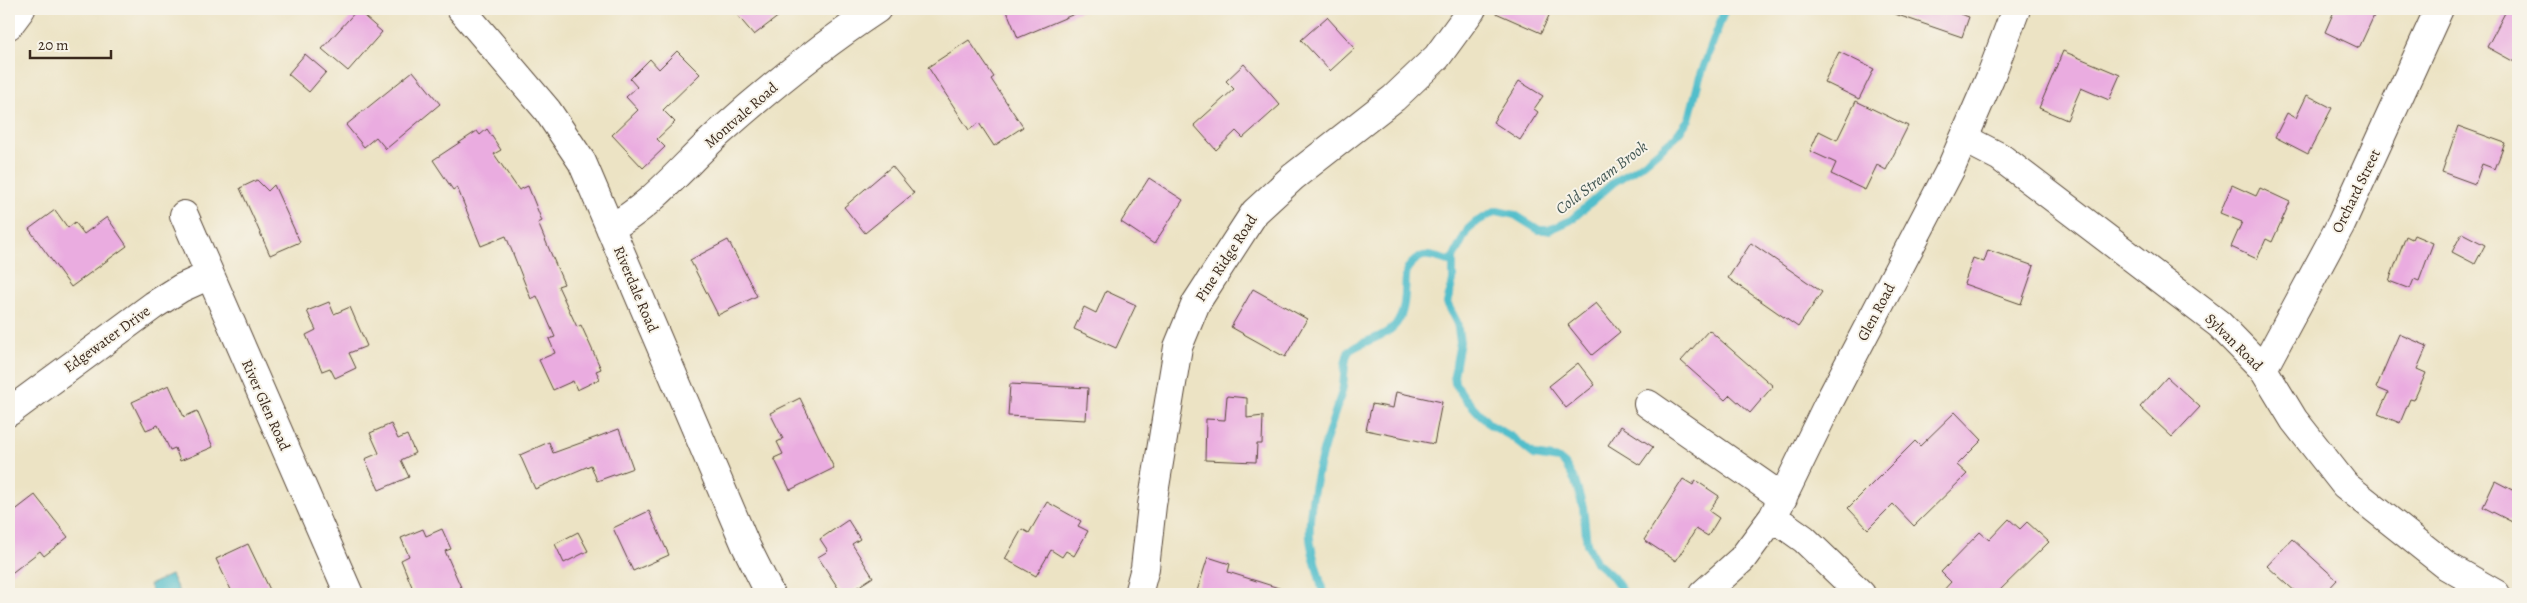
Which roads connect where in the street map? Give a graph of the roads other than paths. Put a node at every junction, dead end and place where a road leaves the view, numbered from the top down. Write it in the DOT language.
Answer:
graph roads {
  1 [pos="21,9"];
  2 [pos="461,9"];
  3 [pos="877,9"];
  4 [pos="1472,9"];
  5 [pos="2016,9"];
  6 [pos="2439,9"];
  7 [pos="9,24"];
  8 [pos="1965,138"];
  9 [pos="184,216"];
  10 [pos="610,228"];
  11 [pos="210,275"];
  12 [pos="2263,369"];
  13 [pos="1648,404"];
  14 [pos="9,412"];
  15 [pos="1778,507"];
  16 [pos="349,594"];
  17 [pos="770,594"];
  18 [pos="1138,594"];
  19 [pos="1702,594"];
  20 [pos="1861,594"];
  21 [pos="2496,594"];
  1 -- 7 [label="street"];
  2 -- 10 [label="street, Riverdale Road"];
  3 -- 10 [label="street, Montvale Road"];
  4 -- 18 [label="street, Pine Ridge Road"];
  5 -- 8 [label="street, Glen Road"];
  6 -- 12 [label="street, Orchard Street"];
  8 -- 12 [label="street, Sylvan Road"];
  8 -- 15 [label="street, Glen Road"];
  9 -- 11 [label="street, River Glen Road"];
  10 -- 17 [label="street, Riverdale Road"];
  11 -- 14 [label="street, Edgewater Drive"];
  11 -- 16 [label="street, River Glen Road"];
  12 -- 21 [label="street, Sylvan Road"];
  13 -- 15 [label="street"];
  15 -- 19 [label="street, Glen Road"];
  15 -- 20 [label="street"];
}
